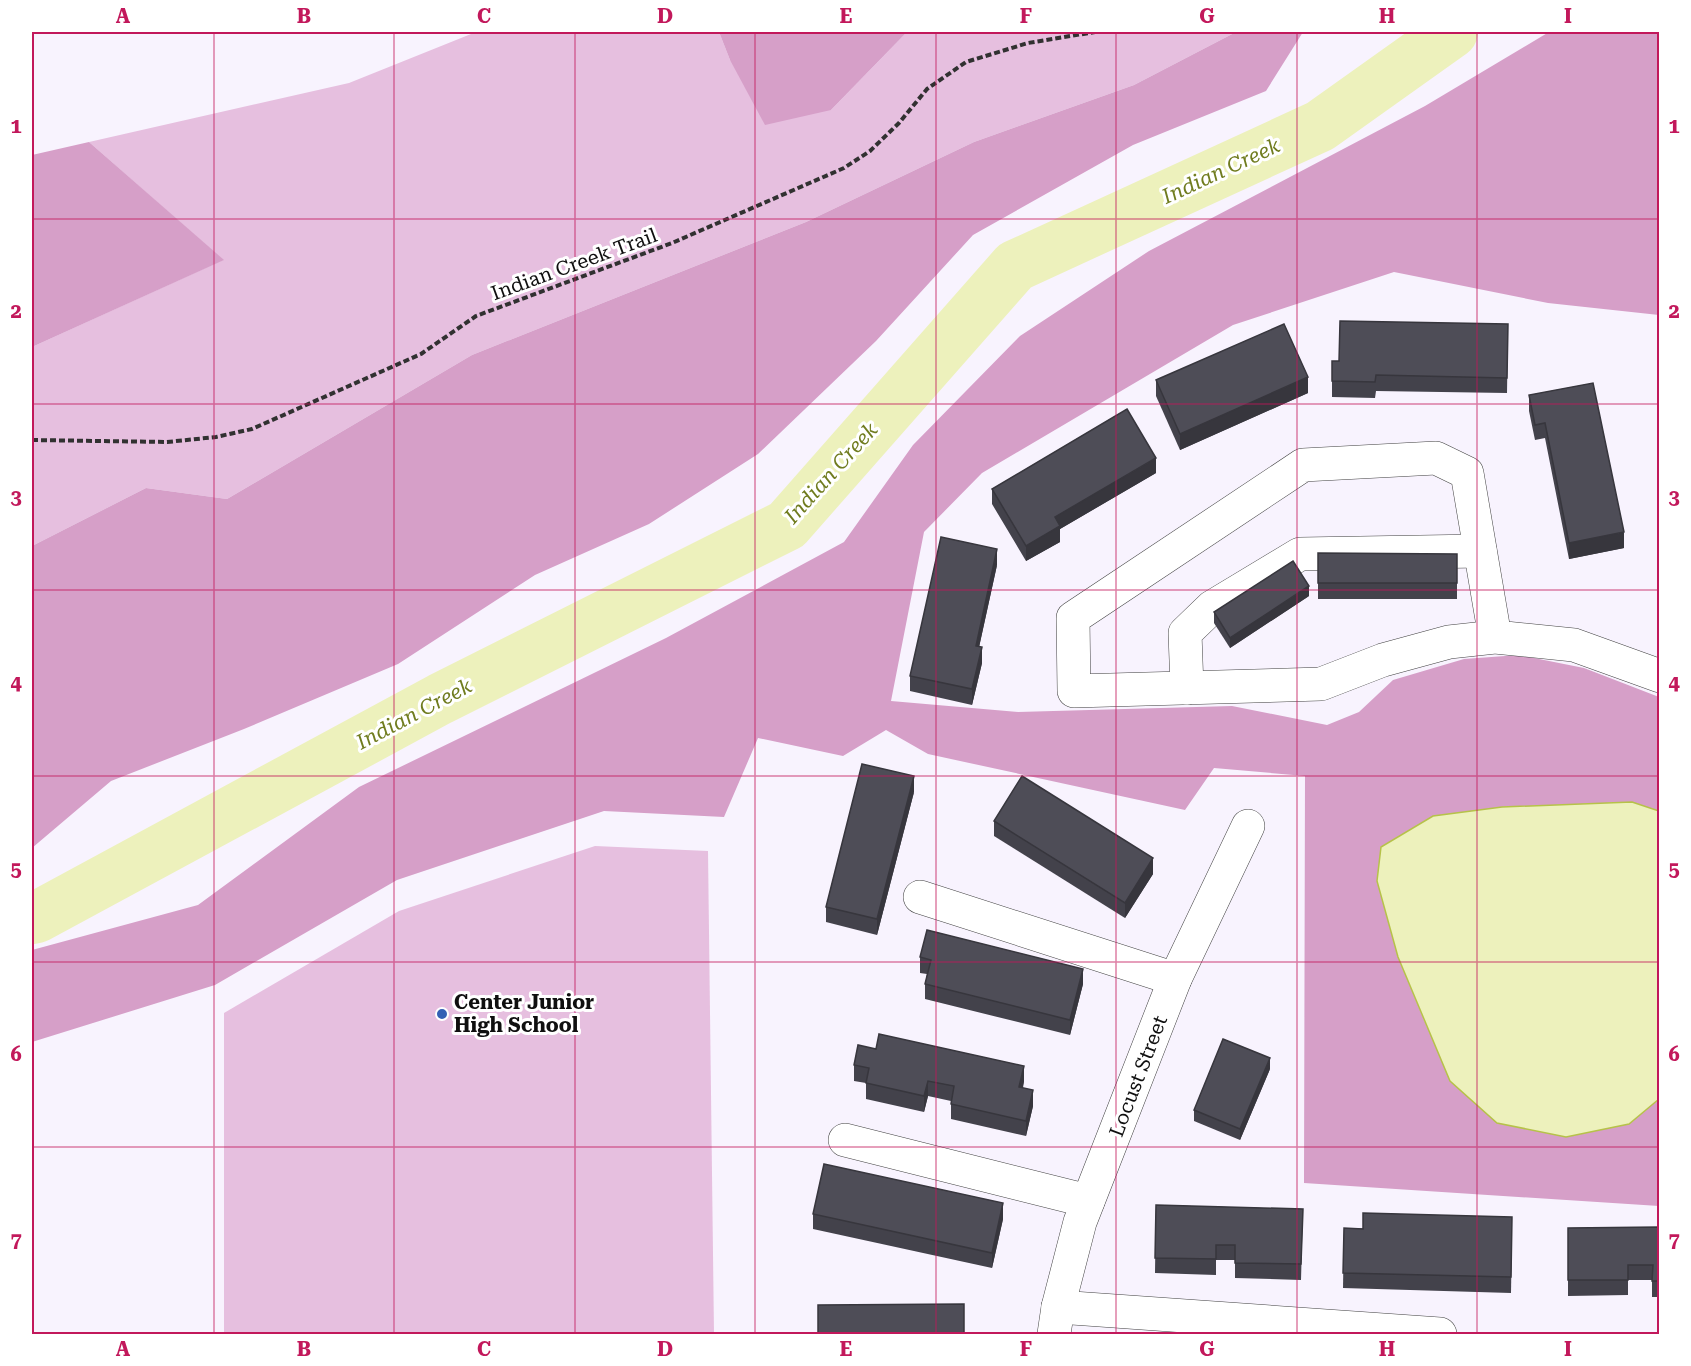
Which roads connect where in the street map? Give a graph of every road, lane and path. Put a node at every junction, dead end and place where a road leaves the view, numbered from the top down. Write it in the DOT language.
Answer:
graph roads {
  1 [pos="1095,32"];
  2 [pos="32,440"];
  3 [pos="1480,550"];
  4 [pos="1495,637"];
  5 [pos="1659,676"];
  6 [pos="1187,688"];
  7 [pos="1248,826"];
  8 [pos="920,897"];
  9 [pos="1175,979"];
  10 [pos="845,1140"];
  11 [pos="1088,1201"];
  12 [pos="1056,1321"];
  13 [pos="1440,1335"];
  1 -- 2 [label="path, Indian Creek Trail"];
  3 -- 4 [label="street"];
  3 -- 6 [label="street"];
  3 -- 6 [label="street"];
  4 -- 5 [label="street"];
  4 -- 6 [label="street"];
  7 -- 9 [label="street, Locust Street"];
  8 -- 9 [label="street"];
  9 -- 11 [label="street, Locust Street"];
  10 -- 11 [label="street"];
  11 -- 12 [label="street, Locust Street"];
  12 -- 13 [label="street"];
}
